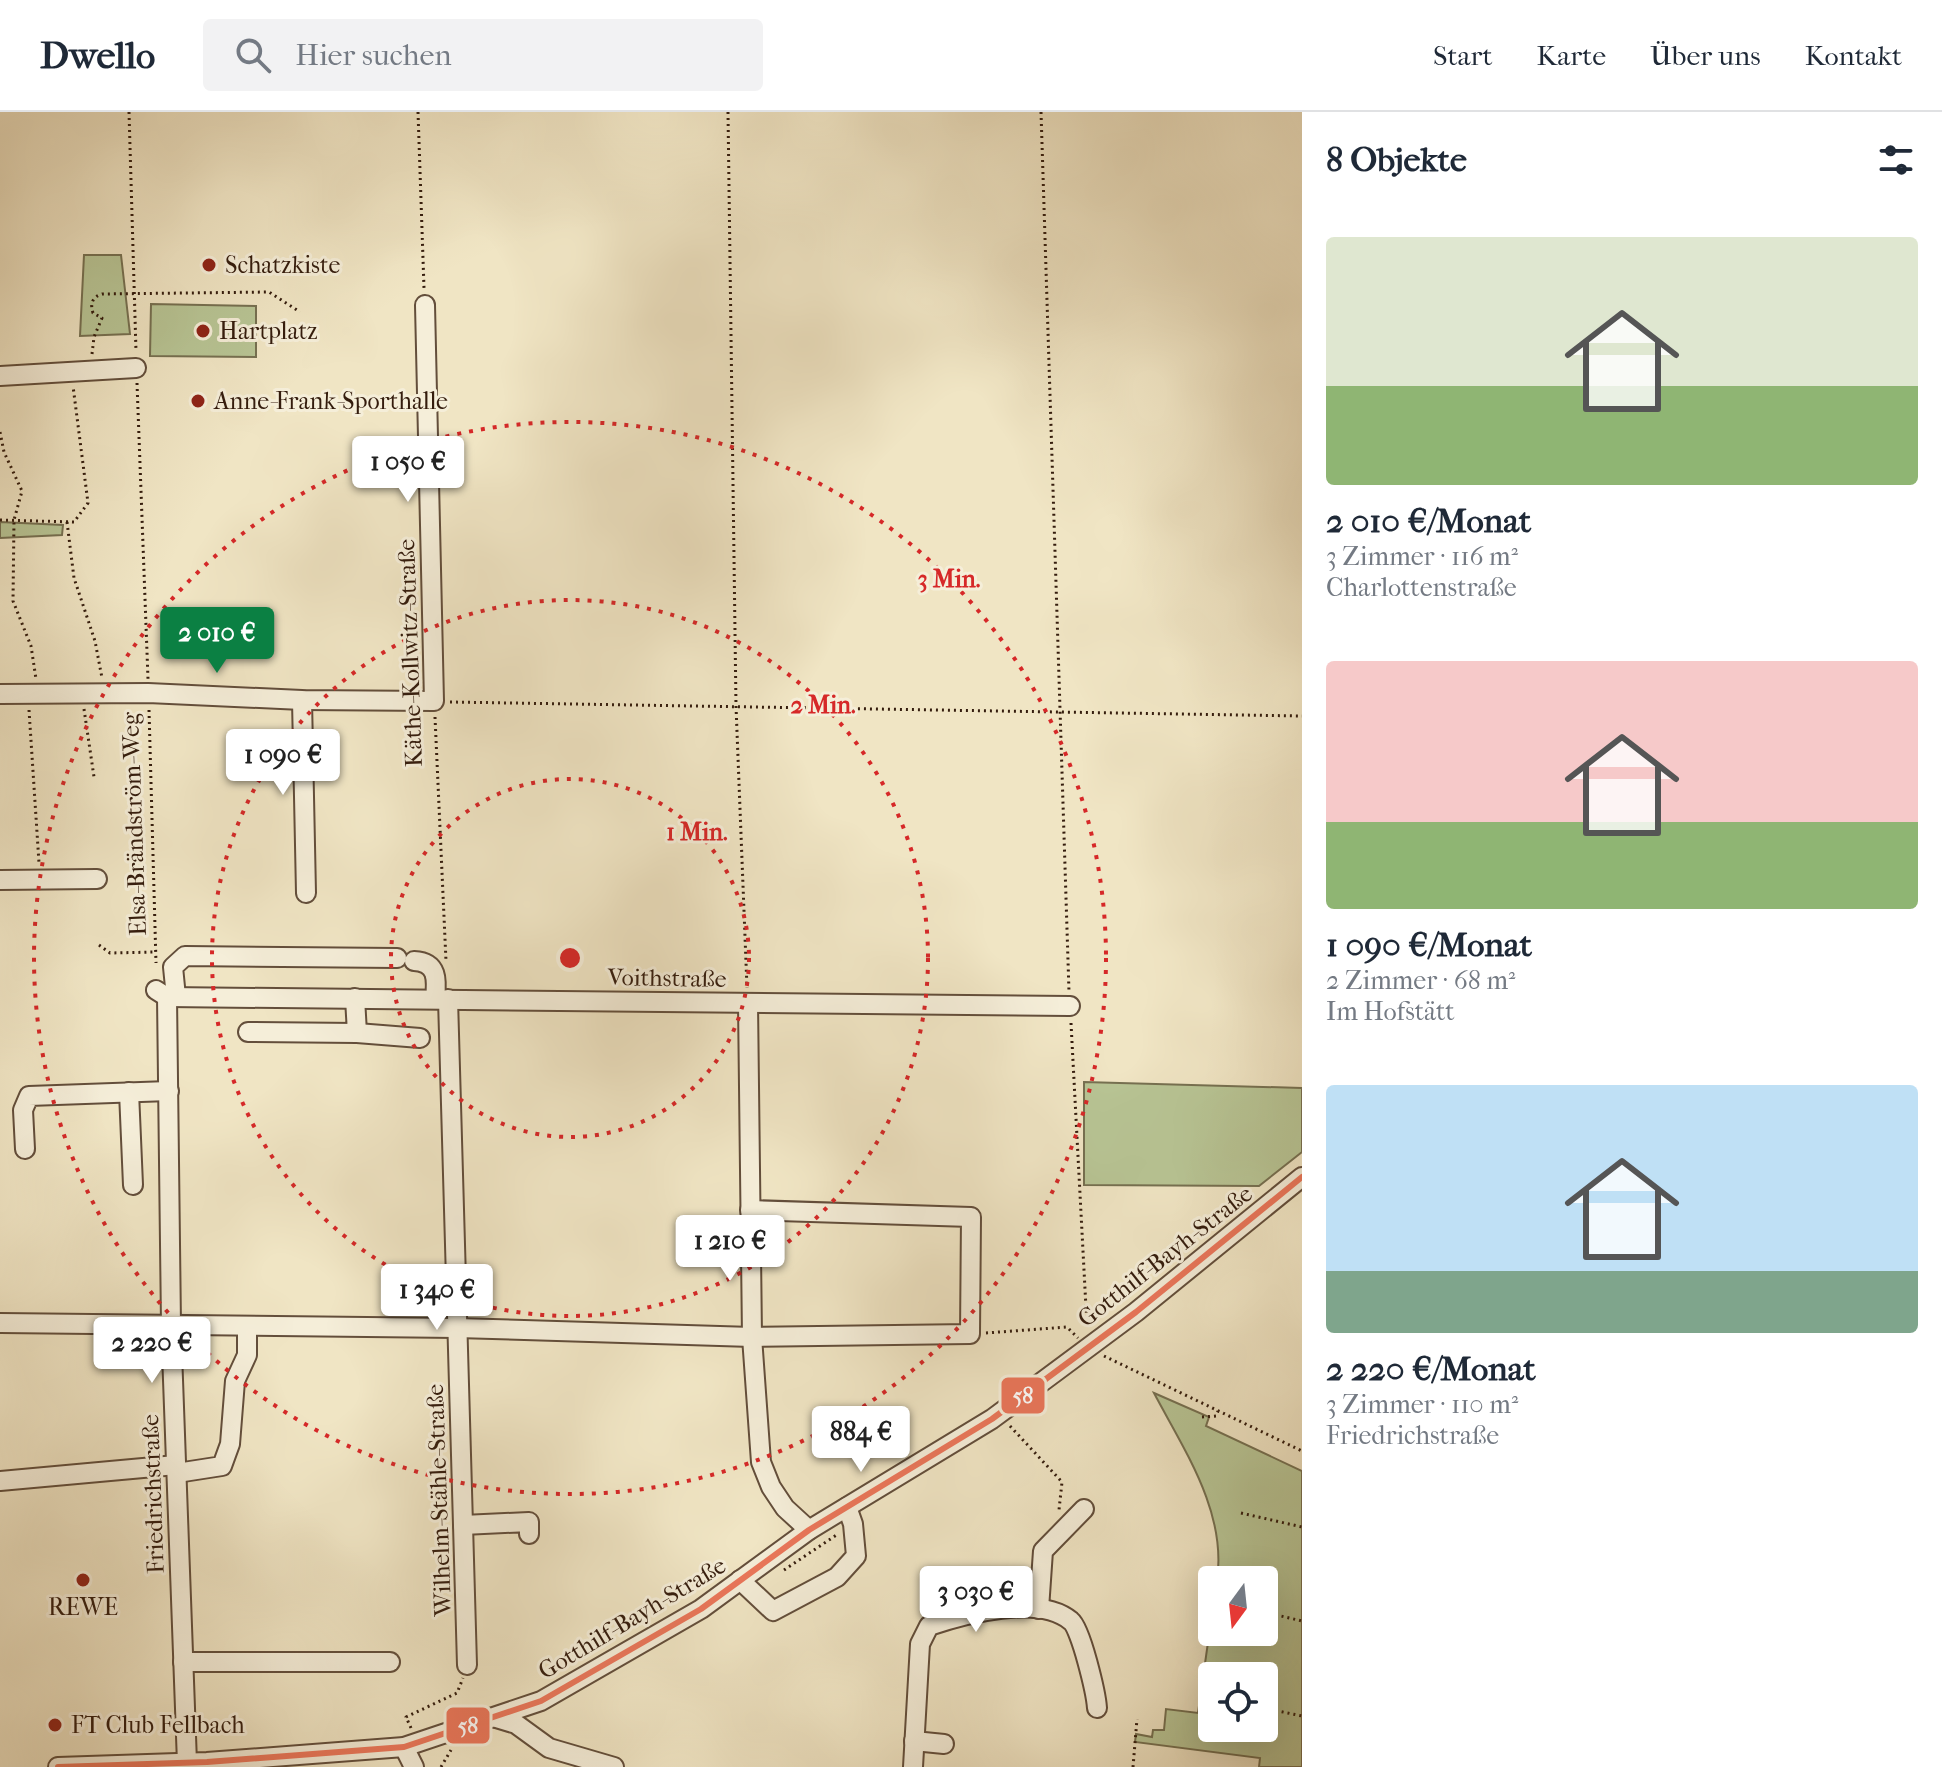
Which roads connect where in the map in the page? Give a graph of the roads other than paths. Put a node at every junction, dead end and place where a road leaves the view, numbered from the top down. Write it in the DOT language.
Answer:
graph roads {
  1 [pos="425,305"];
  2 [pos="136,368"];
  3 [pos="0,376"];
  4 [pos="0,694"];
  5 [pos="302,700"];
  6 [pos="97,879"];
  7 [pos="0,880"];
  8 [pos="306,893"];
  9 [pos="406,960"];
  10 [pos="167,995"];
  11 [pos="355,998"];
  12 [pos="442,999"];
  13 [pos="748,1003"];
  14 [pos="1070,1006"];
  15 [pos="248,1032"];
  16 [pos="357,1033"];
  17 [pos="420,1038"];
  18 [pos="169,1091"];
  19 [pos="129,1092"];
  20 [pos="25,1149"];
  21 [pos="1302,1177"];
  22 [pos="133,1185"];
  23 [pos="750,1210"];
  24 [pos="0,1323"];
  25 [pos="171,1325"];
  26 [pos="247,1326"];
  27 [pos="457,1328"];
  28 [pos="752,1337"];
  29 [pos="176,1469"];
  30 [pos="0,1481"];
  31 [pos="847,1507"];
  32 [pos="1084,1509"];
  33 [pos="463,1525"];
  34 [pos="809,1530"];
  35 [pos="529,1534"];
  36 [pos="740,1580"];
  37 [pos="1039,1609"];
  38 [pos="183,1662"];
  39 [pos="390,1662"];
  40 [pos="467,1665"];
  41 [pos="1097,1708"];
  42 [pos="496,1718"];
  43 [pos="914,1741"];
  44 [pos="944,1744"];
  45 [pos="404,1747"];
  46 [pos="187,1763"];
  47 [pos="58,1767"];
  48 [pos="414,1767"];
  49 [pos="614,1767"];
  50 [pos="913,1767"];
  1 -- 5 [label="street, Käthe-Kollwitz-Straße"];
  2 -- 3 [label="street"];
  4 -- 5 [label="street"];
  5 -- 8 [label="street"];
  6 -- 7 [label="street"];
  9 -- 10 [label="street, Friedrichstraße"];
  9 -- 12 [label="street, Wilhelm-Stähle-Straße"];
  10 -- 11 [label="street, Voithstraße"];
  10 -- 18 [label="street, Friedrichstraße"];
  11 -- 12 [label="street, Voithstraße"];
  11 -- 16 [label="street"];
  12 -- 13 [label="street, Voithstraße"];
  12 -- 27 [label="street, Wilhelm-Stähle-Straße"];
  13 -- 14 [label="street, Voithstraße"];
  13 -- 23 [label="street"];
  15 -- 16 [label="street"];
  16 -- 17 [label="street"];
  18 -- 19 [label="street"];
  18 -- 25 [label="street, Friedrichstraße"];
  19 -- 20 [label="street"];
  19 -- 22 [label="street"];
  21 -- 31 [label="street, Gotthilf-Bayh-Straße"];
  23 -- 28 [label="street"];
  23 -- 28 [label="street"];
  24 -- 25 [label="street"];
  25 -- 26 [label="street"];
  25 -- 29 [label="street, Friedrichstraße"];
  26 -- 27 [label="street"];
  26 -- 29 [label="street"];
  27 -- 28 [label="street"];
  27 -- 33 [label="street, Wilhelm-Stähle-Straße"];
  28 -- 34 [label="street"];
  29 -- 30 [label="street"];
  29 -- 38 [label="street, Friedrichstraße"];
  31 -- 34 [label="street, Gotthilf-Bayh-Straße"];
  31 -- 36 [label="street"];
  32 -- 37 [label="street"];
  33 -- 35 [label="street"];
  33 -- 40 [label="street, Wilhelm-Stähle-Straße"];
  34 -- 36 [label="street, Gotthilf-Bayh-Straße"];
  36 -- 42 [label="street, Gotthilf-Bayh-Straße"];
  37 -- 41 [label="street"];
  37 -- 43 [label="street"];
  38 -- 39 [label="street"];
  38 -- 46 [label="street, Friedrichstraße"];
  42 -- 45 [label="street, Gotthilf-Bayh-Straße"];
  42 -- 49 [label="street"];
  43 -- 44 [label="street"];
  43 -- 50 [label="street"];
  45 -- 46 [label="street, Gotthilf-Bayh-Straße"];
  45 -- 48 [label="street"];
  46 -- 47 [label="street, Gotthilf-Bayh-Straße"];
}
